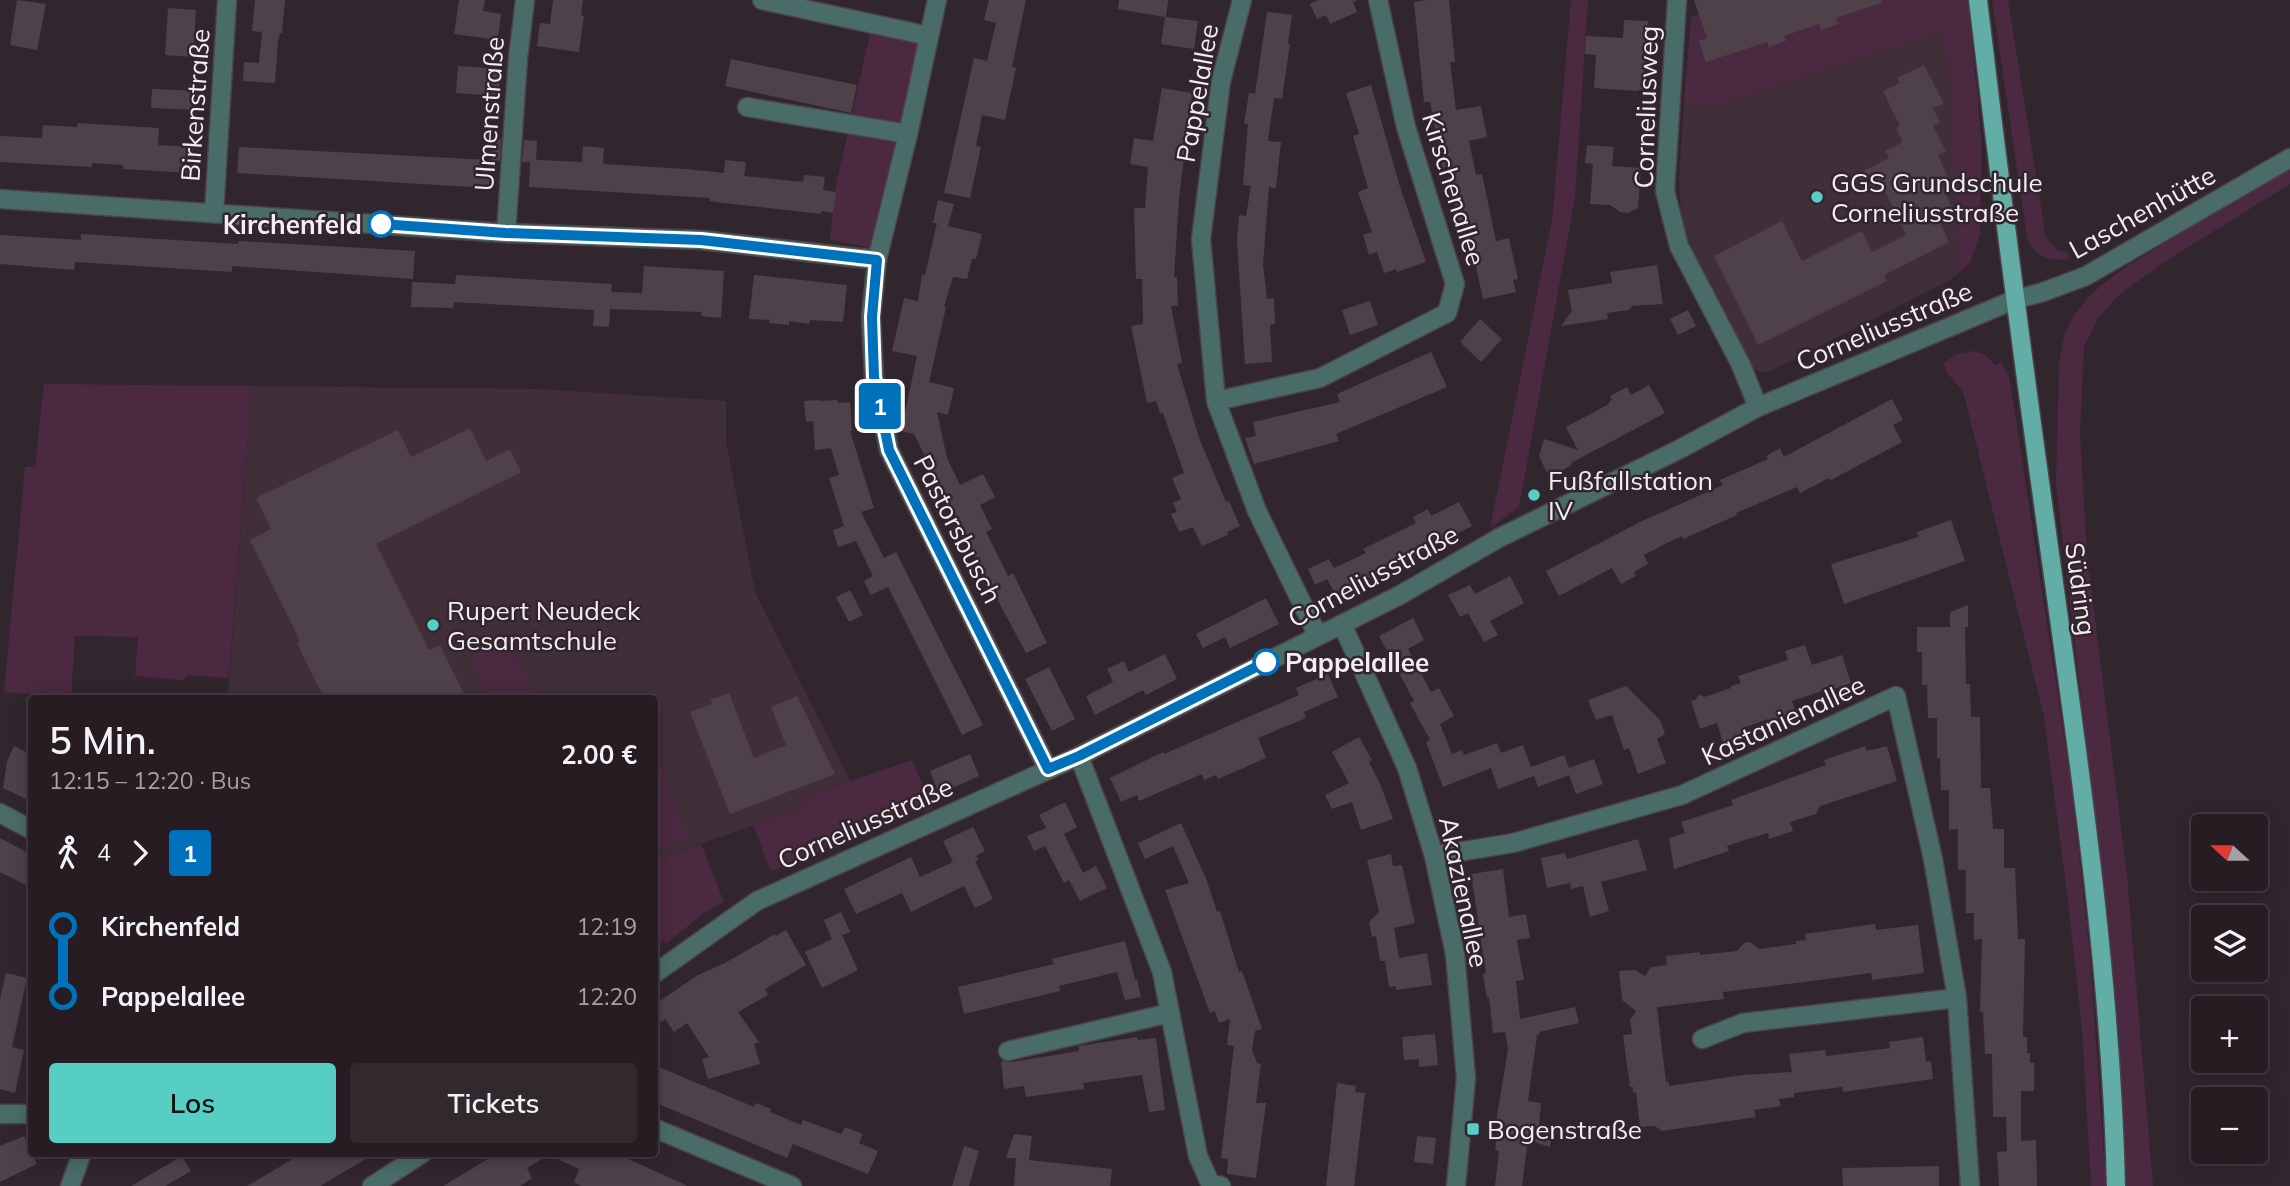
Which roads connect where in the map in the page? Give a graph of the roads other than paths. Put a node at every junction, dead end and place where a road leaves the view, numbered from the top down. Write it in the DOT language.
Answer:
graph roads {
  1 [pos="227,0"];
  2 [pos="525,0"];
  3 [pos="762,0"];
  4 [pos="937,0"];
  5 [pos="1242,0"];
  6 [pos="1378,0"];
  7 [pos="1677,0"];
  8 [pos="1978,0"];
  9 [pos="929,36"];
  10 [pos="747,107"];
  11 [pos="908,134"];
  12 [pos="2290,158"];
  13 [pos="0,199"];
  14 [pos="214,213"];
  15 [pos="506,233"];
  16 [pos="877,260"];
  17 [pos="2014,300"];
  18 [pos="1216,401"];
  19 [pos="1758,407"];
  20 [pos="1342,624"];
  21 [pos="1318,636"];
  22 [pos="1079,756"];
  23 [pos="1048,769"];
  24 [pos="0,813"];
  25 [pos="28,828"];
  26 [pos="1434,856"];
  27 [pos="658,971"];
  28 [pos="1957,998"];
  29 [pos="1170,1013"];
  30 [pos="1702,1039"];
  31 [pos="1008,1051"];
  32 [pos="0,1114"];
  33 [pos="28,1114"];
  34 [pos="658,1130"];
  35 [pos="81,1157"];
  36 [pos="418,1157"];
  37 [pos="384,1183"];
  38 [pos="70,1186"];
  39 [pos="792,1186"];
  40 [pos="1221,1186"];
  41 [pos="1456,1186"];
  42 [pos="1970,1186"];
  43 [pos="2116,1186"];
  1 -- 14 [label="street, Birkenstraße"];
  2 -- 15 [label="street, Ulmenstraße"];
  3 -- 9 [label="street"];
  4 -- 9 [label="street, Pastorsbusch"];
  5 -- 18 [label="street, Pappelallee"];
  6 -- 18 [label="street, Kirschenallee"];
  7 -- 19 [label="street, Corneliusweg"];
  8 -- 17 [label="main road, Südring"];
  9 -- 11 [label="street, Pastorsbusch"];
  10 -- 11 [label="street"];
  11 -- 16 [label="street, Pastorsbusch"];
  12 -- 17 [label="street, Laschenhütte"];
  13 -- 14 [label="street"];
  14 -- 15 [label="street"];
  15 -- 16 [label="street"];
  16 -- 23 [label="street, Pastorsbusch"];
  17 -- 19 [label="street, Corneliusstraße"];
  17 -- 43 [label="main road, Südring"];
  18 -- 21 [label="street, Pappelallee"];
  19 -- 20 [label="street, Corneliusstraße"];
  20 -- 21 [label="street, Corneliusstraße"];
  20 -- 26 [label="street, Akazienallee"];
  21 -- 22 [label="street, Corneliusstraße"];
  22 -- 23 [label="street, Corneliusstraße"];
  22 -- 29 [label="street"];
  23 -- 27 [label="street, Corneliusstraße"];
  24 -- 25 [label="street"];
  26 -- 28 [label="street, Kastanienallee"];
  26 -- 41 [label="street, Akazienallee"];
  28 -- 30 [label="street"];
  28 -- 42 [label="street, Kastanienallee"];
  29 -- 31 [label="street"];
  29 -- 40 [label="street"];
  32 -- 33 [label="street"];
  34 -- 39 [label="street"];
  35 -- 38 [label="street"];
  36 -- 37 [label="street"];
}
